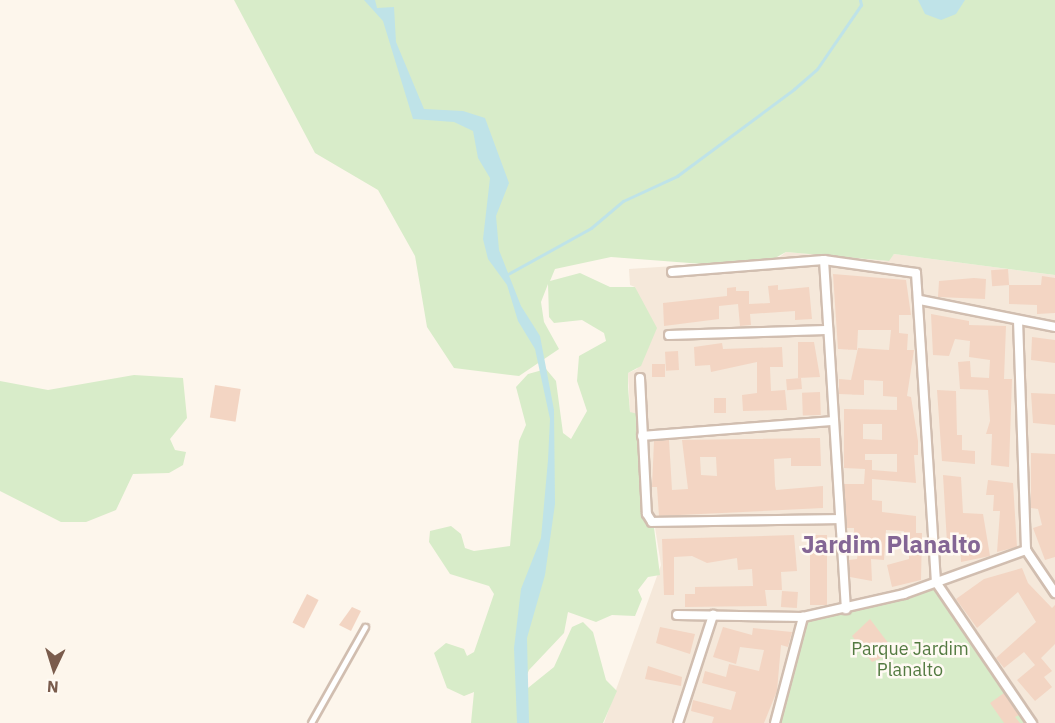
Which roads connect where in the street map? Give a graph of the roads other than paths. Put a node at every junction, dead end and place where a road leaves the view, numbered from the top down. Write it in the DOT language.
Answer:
graph roads {
  1 [pos="824,260"];
  2 [pos="672,272"];
  3 [pos="920,300"];
  4 [pos="1018,320"];
  5 [pos="1055,327"];
  6 [pos="826,330"];
  7 [pos="669,335"];
  8 [pos="640,378"];
  9 [pos="833,421"];
  10 [pos="642,436"];
  11 [pos="839,519"];
  12 [pos="1026,550"];
  13 [pos="936,582"];
  14 [pos="1055,592"];
  15 [pos="846,609"];
  16 [pos="677,615"];
  17 [pos="713,615"];
  18 [pos="803,617"];
  19 [pos="365,627"];
  20 [pos="311,723"];
  21 [pos="678,723"];
  22 [pos="776,723"];
  23 [pos="1032,723"];
  1 -- 2 [label="street"];
  1 -- 3 [label="street"];
  1 -- 6 [label="street"];
  3 -- 4 [label="street"];
  3 -- 13 [label="street"];
  4 -- 5 [label="street"];
  4 -- 12 [label="street"];
  6 -- 7 [label="street"];
  6 -- 9 [label="street"];
  8 -- 10 [label="street"];
  9 -- 10 [label="street"];
  9 -- 11 [label="street"];
  10 -- 11 [label="street"];
  11 -- 15 [label="street"];
  12 -- 13 [label="street"];
  12 -- 14 [label="street"];
  13 -- 15 [label="street"];
  13 -- 23 [label="street"];
  15 -- 18 [label="street"];
  16 -- 17 [label="street"];
  17 -- 18 [label="street"];
  17 -- 21 [label="street"];
  18 -- 22 [label="street"];
  19 -- 20 [label="lane"];
}
